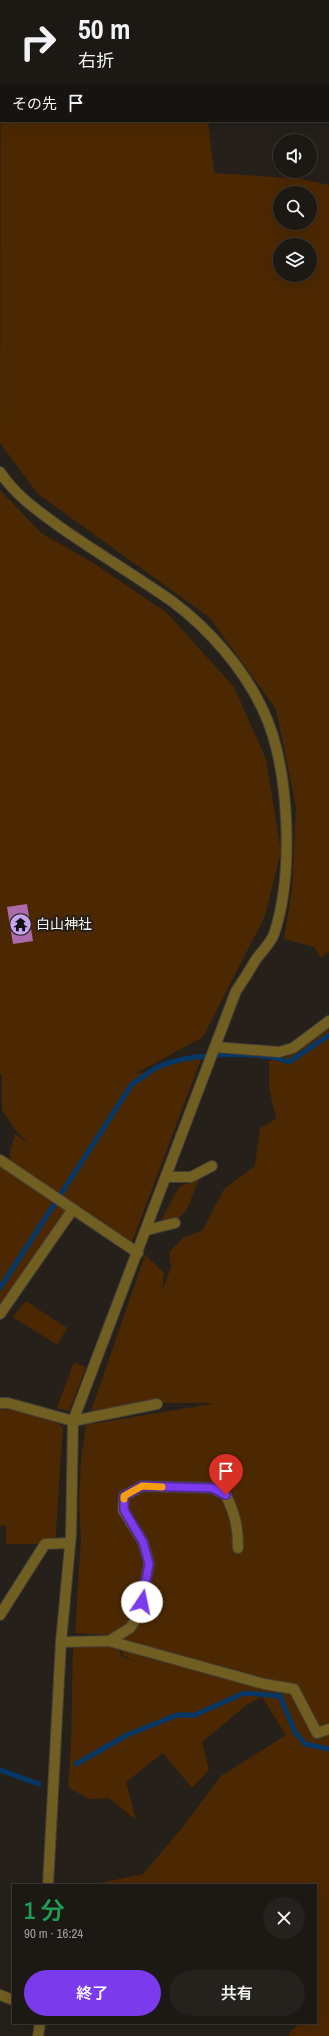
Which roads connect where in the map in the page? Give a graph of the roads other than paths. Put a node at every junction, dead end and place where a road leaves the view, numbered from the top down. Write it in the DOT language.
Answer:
graph roads {
  1 [pos="0,472"];
  2 [pos="329,1021"];
  3 [pos="214,1049"];
  4 [pos="0,1160"];
  5 [pos="212,1166"];
  6 [pos="167,1177"];
  7 [pos="71,1208"];
  8 [pos="175,1223"];
  9 [pos="147,1230"];
  10 [pos="138,1253"];
  11 [pos="0,1314"];
  12 [pos="0,1403"];
  13 [pos="157,1404"];
  14 [pos="73,1420"];
  15 [pos="70,1543"];
  16 [pos="238,1548"];
  17 [pos="0,1615"];
  18 [pos="109,1641"];
  19 [pos="61,1642"];
  20 [pos="329,1729"];
  21 [pos="48,1884"];
  22 [pos="0,1995"];
  23 [pos="12,2000"];
  24 [pos="40,2024"];
  25 [pos="38,2036"];
  1 -- 3 [label="street"];
  2 -- 3 [label="street"];
  3 -- 6 [label="street"];
  4 -- 7 [label="street"];
  5 -- 6 [label="street"];
  6 -- 9 [label="street"];
  7 -- 10 [label="street"];
  7 -- 11 [label="street"];
  8 -- 9 [label="street"];
  9 -- 10 [label="street"];
  10 -- 14 [label="street"];
  12 -- 14 [label="street"];
  13 -- 14 [label="street"];
  14 -- 15 [label="street"];
  15 -- 17 [label="street"];
  15 -- 19 [label="street"];
  16 -- 18 [label="street"];
  18 -- 19 [label="street"];
  18 -- 20 [label="street"];
  19 -- 21 [label="street"];
  22 -- 23 [label="street"];
  24 -- 25 [label="street"];
}
